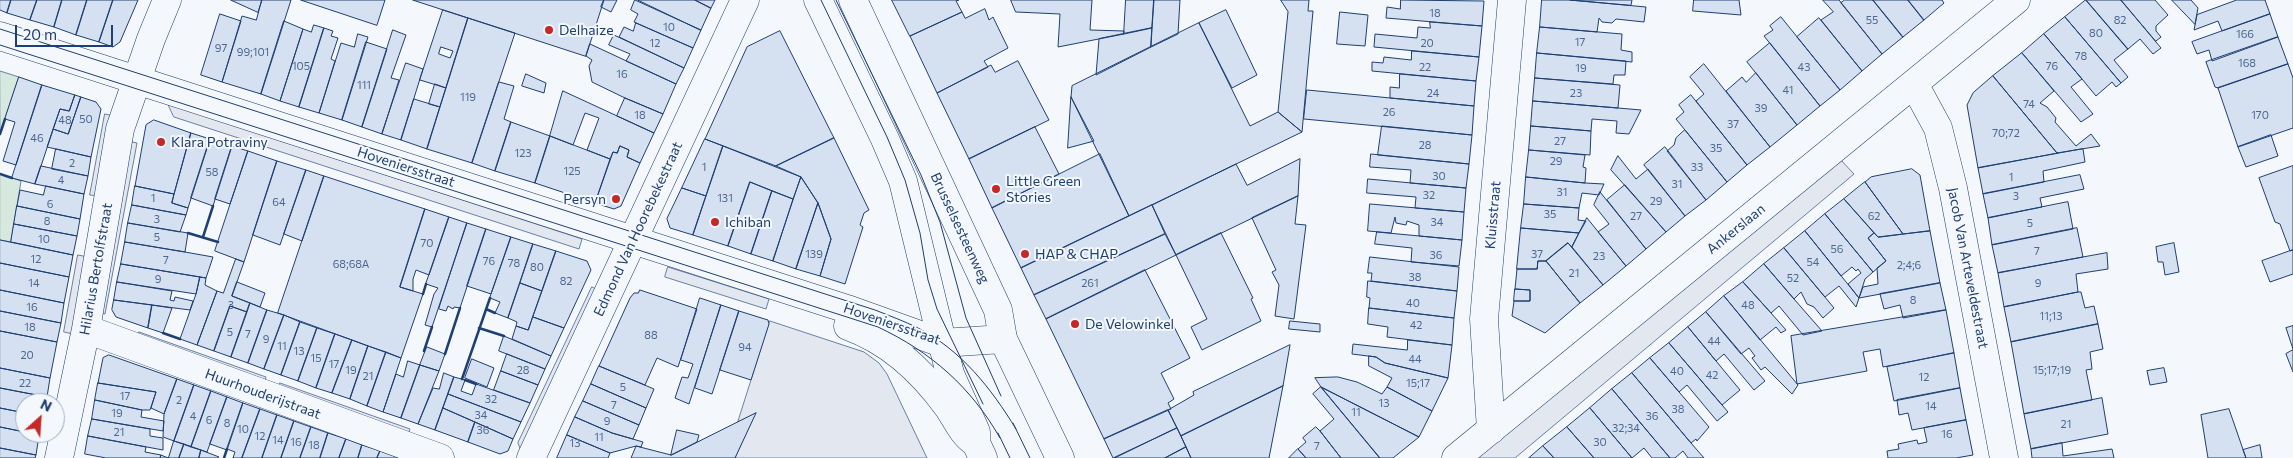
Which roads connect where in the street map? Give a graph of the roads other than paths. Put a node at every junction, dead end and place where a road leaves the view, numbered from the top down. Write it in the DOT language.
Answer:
graph roads {
  1 [pos="167,0"];
  2 [pos="745,0"];
  3 [pos="818,0"];
  4 [pos="853,0"];
  5 [pos="1512,0"];
  6 [pos="2016,0"];
  7 [pos="0,36"];
  8 [pos="136,81"];
  9 [pos="1914,84"];
  10 [pos="632,240"];
  11 [pos="812,297"];
  12 [pos="86,329"];
  13 [pos="1003,340"];
  14 [pos="942,343"];
  15 [pos="1490,430"];
  16 [pos="979,451"];
  17 [pos="59,458"];
  18 [pos="440,458"];
  19 [pos="531,458"];
  20 [pos="1060,458"];
  21 [pos="1456,458"];
  22 [pos="2004,458"];
  1 -- 8 [label="street, Hilarius Bertolfstraat"];
  2 -- 10 [label="street, Edmond Van Hoorebekestraat"];
  3 -- 14 [label="street"];
  4 -- 13 [label="street, Brusselsesteenweg"];
  5 -- 15 [label="street, Kluisstraat"];
  6 -- 9 [label="street, Ankerslaan"];
  7 -- 8 [label="street, Hoveniersstraat"];
  8 -- 10 [label="street, Hoveniersstraat"];
  8 -- 12 [label="street, Hilarius Bertolfstraat"];
  9 -- 15 [label="street, Ankerslaan"];
  9 -- 22 [label="street, Jacob Van Arteveldestraat"];
  10 -- 11 [label="street, Hoveniersstraat"];
  10 -- 19 [label="street, Edmond Van Hoorebekestraat"];
  11 -- 14 [label="street, Hoveniersstraat"];
  11 -- 16 [label="street, Hoveniersstraat"];
  12 -- 17 [label="street, Hilarius Bertolfstraat"];
  12 -- 18 [label="street, Huurhouderijstraat"];
  13 -- 14 [label="street, Hoveniersstraat"];
  13 -- 20 [label="street, Brusselsesteenweg"];
  14 -- 16 [label="street"];
  15 -- 21 [label="street, Ankerslaan"];
}
